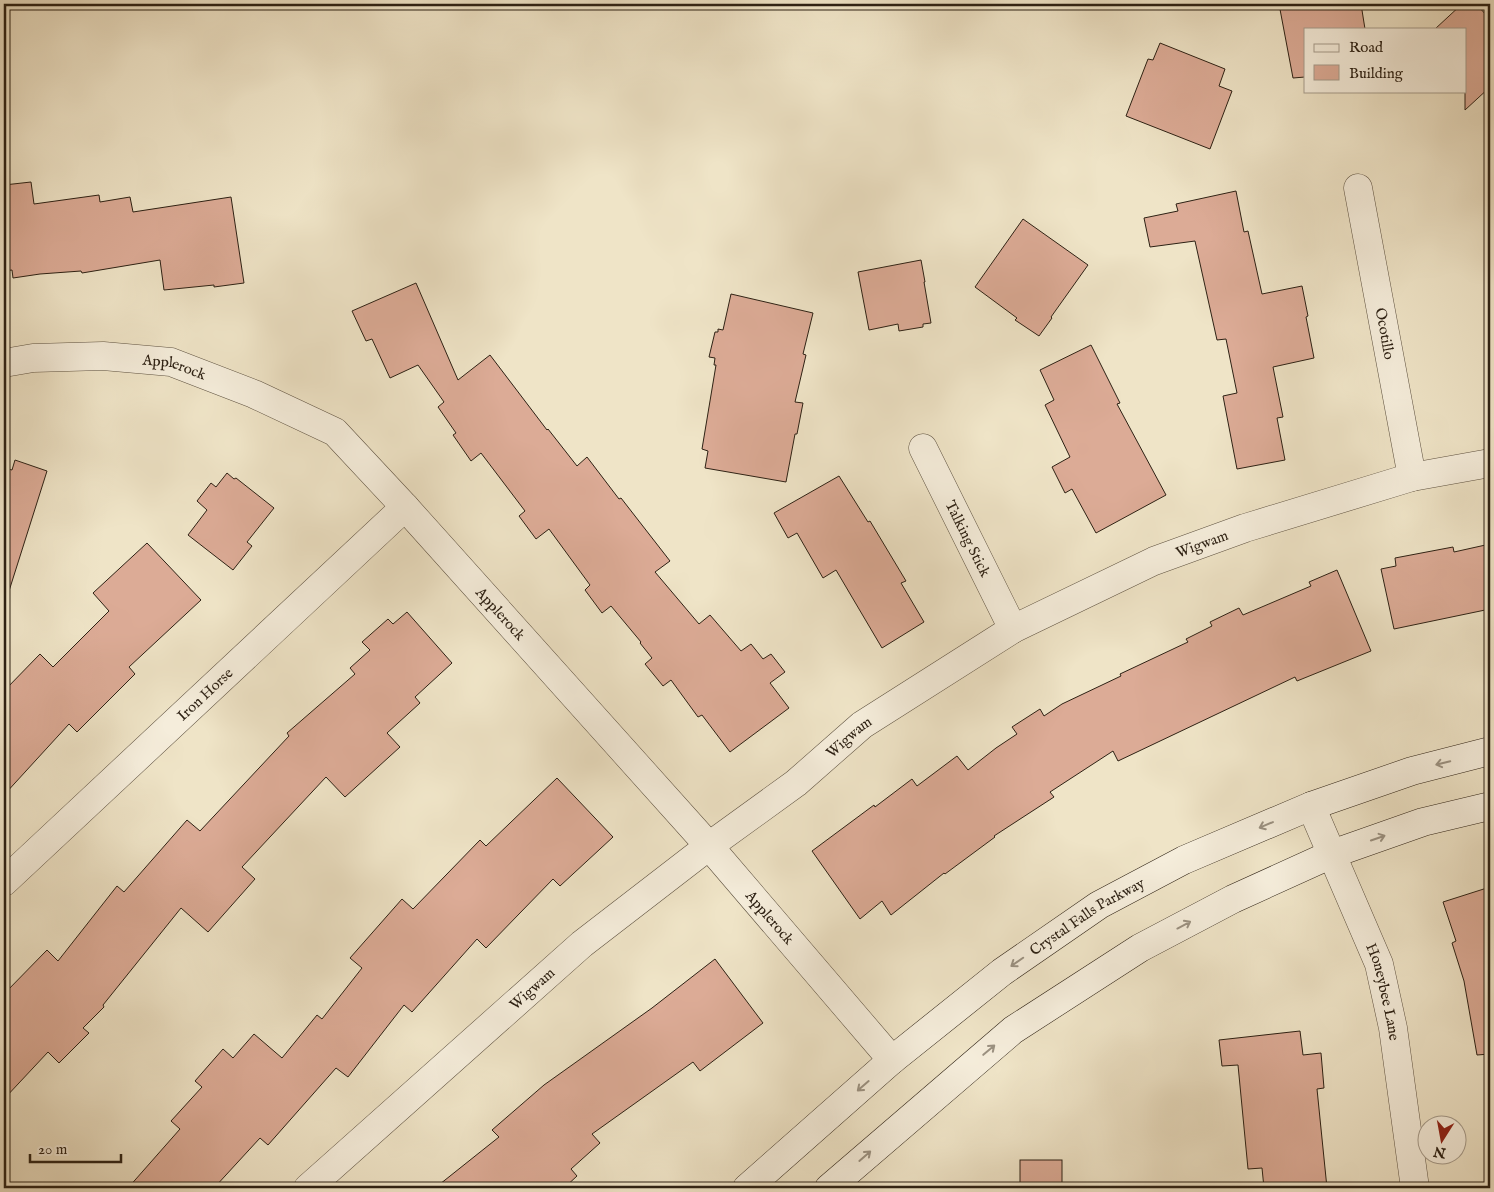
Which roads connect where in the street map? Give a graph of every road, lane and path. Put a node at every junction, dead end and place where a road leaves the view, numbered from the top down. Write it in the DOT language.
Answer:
graph roads {
  1 [pos="1358,188"];
  2 [pos="4,363"];
  3 [pos="923,448"];
  4 [pos="1490,463"];
  5 [pos="1412,477"];
  6 [pos="405,507"];
  7 [pos="1013,629"];
  8 [pos="1490,751"];
  9 [pos="1311,806"];
  10 [pos="1490,806"];
  11 [pos="709,846"];
  12 [pos="1332,854"];
  13 [pos="4,882"];
  14 [pos="892,1060"];
  15 [pos="308,1188"];
  16 [pos="747,1188"];
  17 [pos="829,1188"];
  18 [pos="1415,1188"];
  1 -- 5 [label="street, Ocotillo"];
  2 -- 6 [label="street, Applerock"];
  3 -- 7 [label="street, Talking Stick"];
  4 -- 5 [label="street, Wigwam"];
  5 -- 7 [label="street, Wigwam"];
  6 -- 11 [label="street, Applerock"];
  6 -- 13 [label="street, Iron Horse"];
  7 -- 11 [label="street, Wigwam"];
  8 -- 9 [label="street, Crystal Falls Parkway, one-way"];
  9 -- 12 [label="street, Honeybee Lane"];
  9 -- 14 [label="street, Crystal Falls Parkway, one-way"];
  12 -- 10 [label="street, one-way"];
  11 -- 14 [label="street, Applerock"];
  11 -- 15 [label="street, Wigwam"];
  17 -- 12 [label="street, one-way"];
  12 -- 18 [label="street, Honeybee Lane"];
  14 -- 16 [label="street, Crystal Falls Parkway, one-way"];
}
